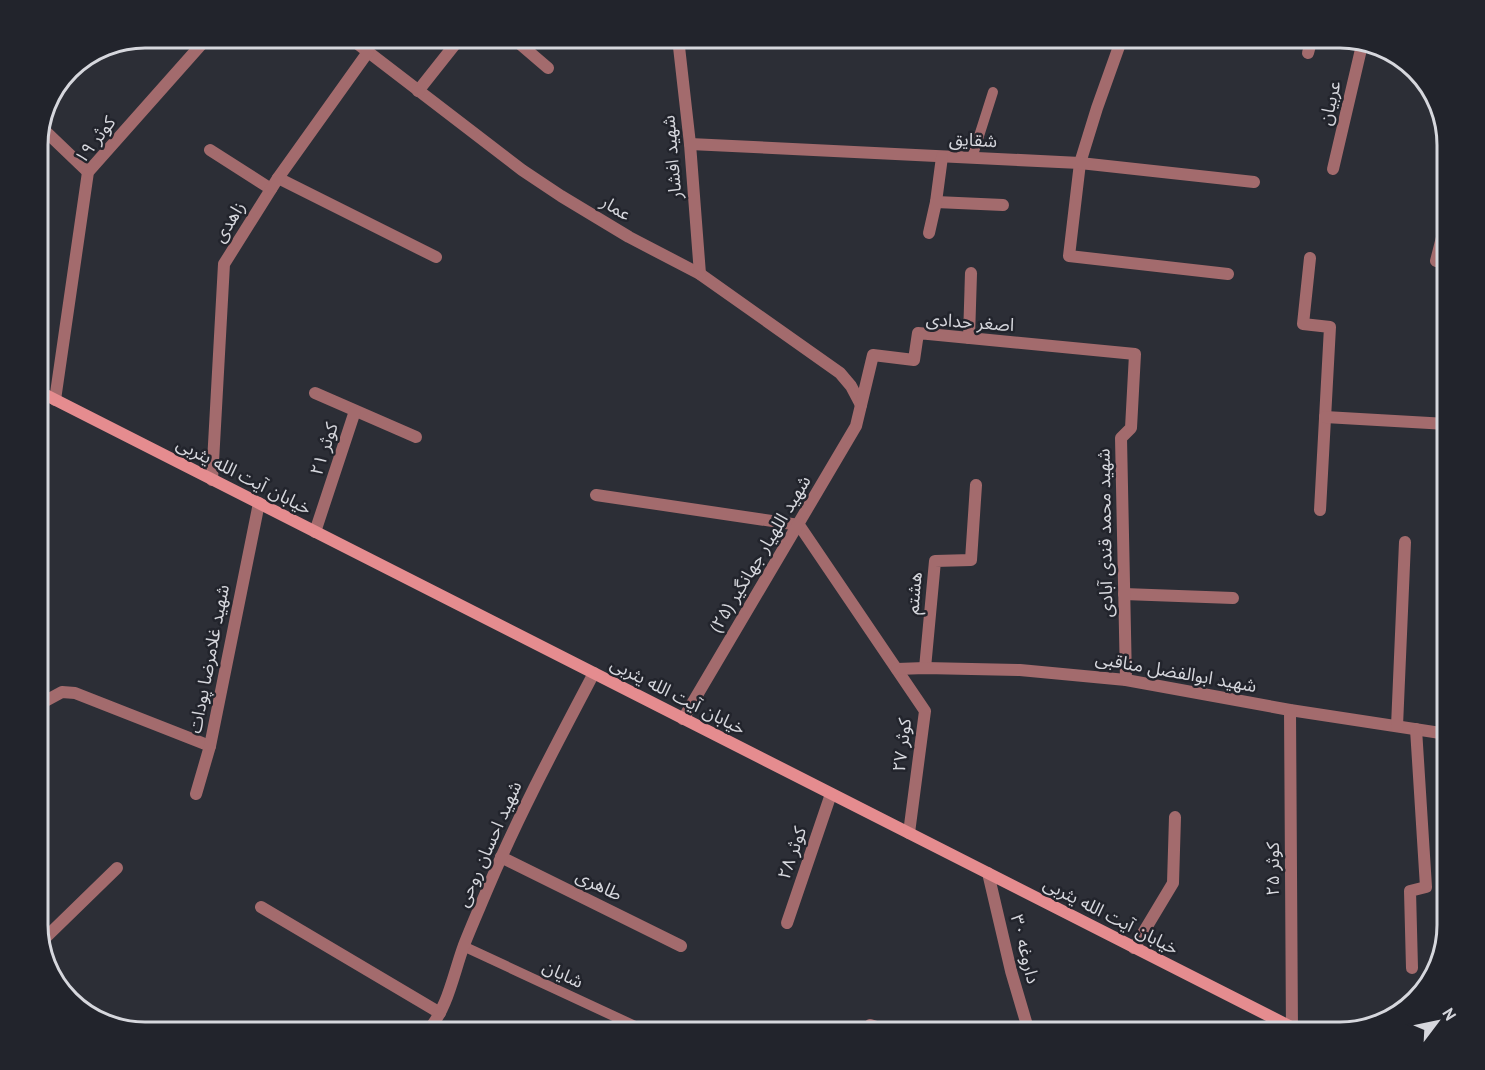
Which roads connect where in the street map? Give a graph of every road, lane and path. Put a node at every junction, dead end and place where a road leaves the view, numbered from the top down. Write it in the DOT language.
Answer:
graph roads {
  1 [pos="198,48"];
  2 [pos="363,48"];
  3 [pos="452,48"];
  4 [pos="525,48"];
  5 [pos="679,48"];
  6 [pos="1118,48"];
  7 [pos="1309,48"];
  8 [pos="1361,50"];
  9 [pos="368,52"];
  10 [pos="1308,53"];
  11 [pos="548,68"];
  12 [pos="418,91"];
  13 [pos="993,92"];
  14 [pos="49,135"];
  15 [pos="690,144"];
  16 [pos="210,150"];
  17 [pos="942,157"];
  18 [pos="972,158"];
  19 [pos="1080,164"];
  20 [pos="1333,169"];
  21 [pos="88,172"];
  22 [pos="278,178"];
  23 [pos="1254,182"];
  24 [pos="271,189"];
  25 [pos="936,202"];
  26 [pos="1003,205"];
  27 [pos="929,233"];
  28 [pos="436,257"];
  29 [pos="1437,257"];
  30 [pos="1310,258"];
  31 [pos="1436,261"];
  32 [pos="971,273"];
  33 [pos="700,274"];
  34 [pos="1228,274"];
  35 [pos="969,338"];
  36 [pos="1134,354"];
  37 [pos="315,393"];
  38 [pos="48,396"];
  39 [pos="55,400"];
  40 [pos="861,405"];
  41 [pos="356,411"];
  42 [pos="1325,417"];
  43 [pos="1437,423"];
  44 [pos="416,437"];
  45 [pos="212,480"];
  46 [pos="976,485"];
  47 [pos="596,495"];
  48 [pos="259,503"];
  49 [pos="1320,510"];
  50 [pos="799,525"];
  51 [pos="315,532"];
  52 [pos="1405,542"];
  53 [pos="1124,594"];
  54 [pos="1233,598"];
  55 [pos="925,668"];
  56 [pos="897,669"];
  57 [pos="594,673"];
  58 [pos="1126,680"];
  59 [pos="48,700"];
  60 [pos="1290,710"];
  61 [pos="683,719"];
  62 [pos="1397,726"];
  63 [pos="1416,729"];
  64 [pos="1437,732"];
  65 [pos="210,746"];
  66 [pos="196,794"];
  67 [pos="831,794"];
  68 [pos="1174,817"];
  69 [pos="909,833"];
  70 [pos="501,857"];
  71 [pos="117,868"];
  72 [pos="988,873"];
  73 [pos="261,908"];
  74 [pos="787,923"];
  75 [pos="49,935"];
  76 [pos="464,946"];
  77 [pos="681,946"];
  78 [pos="1134,948"];
  79 [pos="1412,968"];
  80 [pos="440,1013"];
  81 [pos="434,1022"];
  82 [pos="627,1022"];
  83 [pos="1026,1022"];
  84 [pos="1278,1022"];
  85 [pos="1295,1022"];
  1 -- 21 [label="street, کوثر ۱۹"];
  2 -- 9 [label="street, عمار"];
  3 -- 12 [label="street"];
  4 -- 11 [label="street"];
  5 -- 15 [label="street, شهید افشار"];
  6 -- 19 [label="street"];
  7 -- 10 [label="street"];
  8 -- 20 [label="street, عربیان"];
  9 -- 12 [label="street, عمار"];
  9 -- 22 [label="street, زاهدی"];
  12 -- 33 [label="street, عمار"];
  13 -- 18 [label="lane"];
  14 -- 21 [label="street"];
  15 -- 17 [label="street, شقایق"];
  15 -- 33 [label="street, شهید افشار"];
  16 -- 24 [label="street"];
  17 -- 18 [label="street, شقایق"];
  17 -- 25 [label="street"];
  18 -- 19 [label="street, شقایق"];
  19 -- 23 [label="street, شقایق"];
  19 -- 34 [label="street"];
  21 -- 39 [label="street, کوثر ۱۹"];
  22 -- 24 [label="street, زاهدی"];
  22 -- 28 [label="street"];
  24 -- 45 [label="street, زاهدی"];
  25 -- 26 [label="street"];
  25 -- 27 [label="street"];
  29 -- 31 [label="street"];
  30 -- 42 [label="street"];
  32 -- 35 [label="street"];
  33 -- 40 [label="street, عمار"];
  35 -- 36 [label="street, اصغر حدادی"];
  35 -- 40 [label="street, اصغر حدادی"];
  36 -- 53 [label="street, شهید محمد قندی آبادی"];
  37 -- 41 [label="street, کوثر ۲۱"];
  38 -- 39 [label="main road, خیابان آیت الله یثربی"];
  39 -- 45 [label="main road, خیابان آیت الله یثربی"];
  40 -- 50 [label="street, شهید اللهیار جهانگیر (۲۵)"];
  41 -- 44 [label="street, کوثر ۲۱"];
  41 -- 51 [label="street, کوثر ۲۱"];
  42 -- 43 [label="street"];
  42 -- 49 [label="street"];
  45 -- 48 [label="main road, خیابان آیت الله یثربی"];
  46 -- 55 [label="street, هشتم"];
  47 -- 50 [label="street"];
  48 -- 51 [label="main road, خیابان آیت الله یثربی"];
  48 -- 65 [label="street, شهید غلامرضا پودات"];
  50 -- 56 [label="street, کوثر ۲۷"];
  50 -- 61 [label="street, شهید اللهیار جهانگیر (۲۵)"];
  51 -- 57 [label="main road, خیابان آیت الله یثربی"];
  52 -- 62 [label="street"];
  53 -- 54 [label="street"];
  53 -- 58 [label="street, شهید محمد قندی آبادی"];
  55 -- 56 [label="street, شهید ابوالفضل مناقبی"];
  55 -- 58 [label="street, شهید ابوالفضل مناقبی"];
  56 -- 69 [label="street, کوثر ۲۷"];
  57 -- 61 [label="main road, خیابان آیت الله یثربی"];
  57 -- 70 [label="street, شهید احسان روحی"];
  58 -- 60 [label="street, شهید ابوالفضل مناقبی"];
  59 -- 65 [label="street, شهید غلامرضا پودات"];
  60 -- 62 [label="street, شهید ابوالفضل مناقبی"];
  60 -- 85 [label="street, کوثر ۲۵"];
  61 -- 67 [label="main road, خیابان آیت الله یثربی"];
  62 -- 63 [label="street, شهید ابوالفضل مناقبی"];
  63 -- 64 [label="street, شهید ابوالفضل مناقبی"];
  63 -- 79 [label="street"];
  65 -- 66 [label="street"];
  67 -- 69 [label="main road, خیابان آیت الله یثربی"];
  67 -- 74 [label="street, کوثر ۲۸"];
  68 -- 78 [label="street"];
  69 -- 72 [label="main road, خیابان آیت الله یثربی"];
  70 -- 76 [label="street, شهید احسان روحی"];
  70 -- 77 [label="street, طاهری"];
  71 -- 75 [label="street"];
  72 -- 78 [label="main road, خیابان آیت الله یثربی"];
  72 -- 83 [label="street, داروغه ۳۰"];
  73 -- 80 [label="street"];
  76 -- 80 [label="street, شهید احسان روحی"];
  76 -- 82 [label="lane, شایان"];
  78 -- 84 [label="main road, خیابان آیت الله یثربی"];
  80 -- 81 [label="street, شهید احسان روحی"];
}
